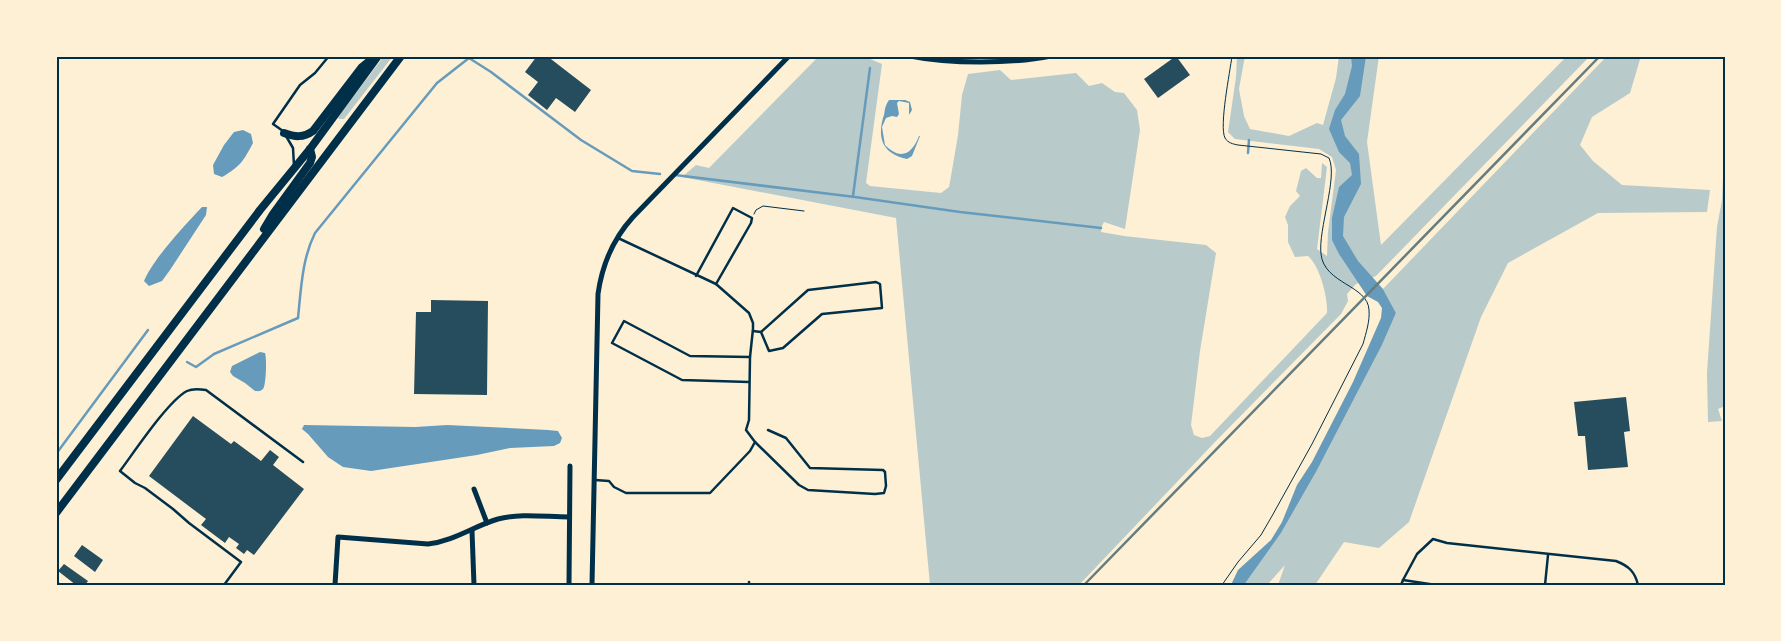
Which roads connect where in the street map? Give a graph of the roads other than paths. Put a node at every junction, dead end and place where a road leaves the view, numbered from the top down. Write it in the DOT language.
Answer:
graph roads {
  1 [pos="329,56"];
  2 [pos="376,56"];
  3 [pos="401,56"];
  4 [pos="788,56"];
  5 [pos="910,56"];
  6 [pos="1051,56"];
  7 [pos="284,132"];
  8 [pos="310,149"];
  9 [pos="293,169"];
  10 [pos="617,238"];
  11 [pos="244,263"];
  12 [pos="696,276"];
  13 [pos="716,284"];
  14 [pos="753,331"];
  15 [pos="761,332"];
  16 [pos="750,356"];
  17 [pos="750,382"];
  18 [pos="768,430"];
  19 [pos="755,442"];
  20 [pos="303,462"];
  21 [pos="570,466"];
  22 [pos="56,480"];
  23 [pos="595,480"];
  24 [pos="474,489"];
  25 [pos="56,513"];
  26 [pos="569,518"];
  27 [pos="487,523"];
  28 [pos="472,530"];
  29 [pos="1548,555"];
  30 [pos="1403,580"];
  31 [pos="224,585"];
  32 [pos="335,585"];
  33 [pos="474,585"];
  34 [pos="569,585"];
  35 [pos="592,585"];
  36 [pos="1401,585"];
  37 [pos="1436,585"];
  38 [pos="1545,585"];
  39 [pos="1638,585"];
  1 -- 7 [label="lane"];
  2 -- 7 [label="main road"];
  2 -- 8 [label="main road"];
  3 -- 11 [label="main road"];
  4 -- 10 [label="street"];
  5 -- 6 [label="street"];
  7 -- 9 [label="lane"];
  8 -- 9 [label="main road"];
  8 -- 11 [label="main road"];
  9 -- 22 [label="main road"];
  10 -- 12 [label="lane"];
  10 -- 23 [label="street"];
  11 -- 25 [label="main road"];
  12 -- 13 [label="lane"];
  12 -- 13 [label="lane"];
  13 -- 14 [label="lane"];
  14 -- 15 [label="lane"];
  14 -- 16 [label="lane"];
  15 -- 15 [label="lane"];
  16 -- 17 [label="lane"];
  16 -- 17 [label="lane"];
  17 -- 19 [label="lane"];
  18 -- 19 [label="lane"];
  19 -- 23 [label="lane"];
  20 -- 31 [label="lane"];
  21 -- 26 [label="street"];
  23 -- 35 [label="street"];
  24 -- 27 [label="street"];
  26 -- 27 [label="street"];
  26 -- 34 [label="street"];
  27 -- 28 [label="street"];
  28 -- 32 [label="street"];
  28 -- 33 [label="street"];
  29 -- 30 [label="lane"];
  29 -- 38 [label="lane"];
  29 -- 39 [label="lane"];
  30 -- 36 [label="lane"];
  30 -- 37 [label="lane"];
}
